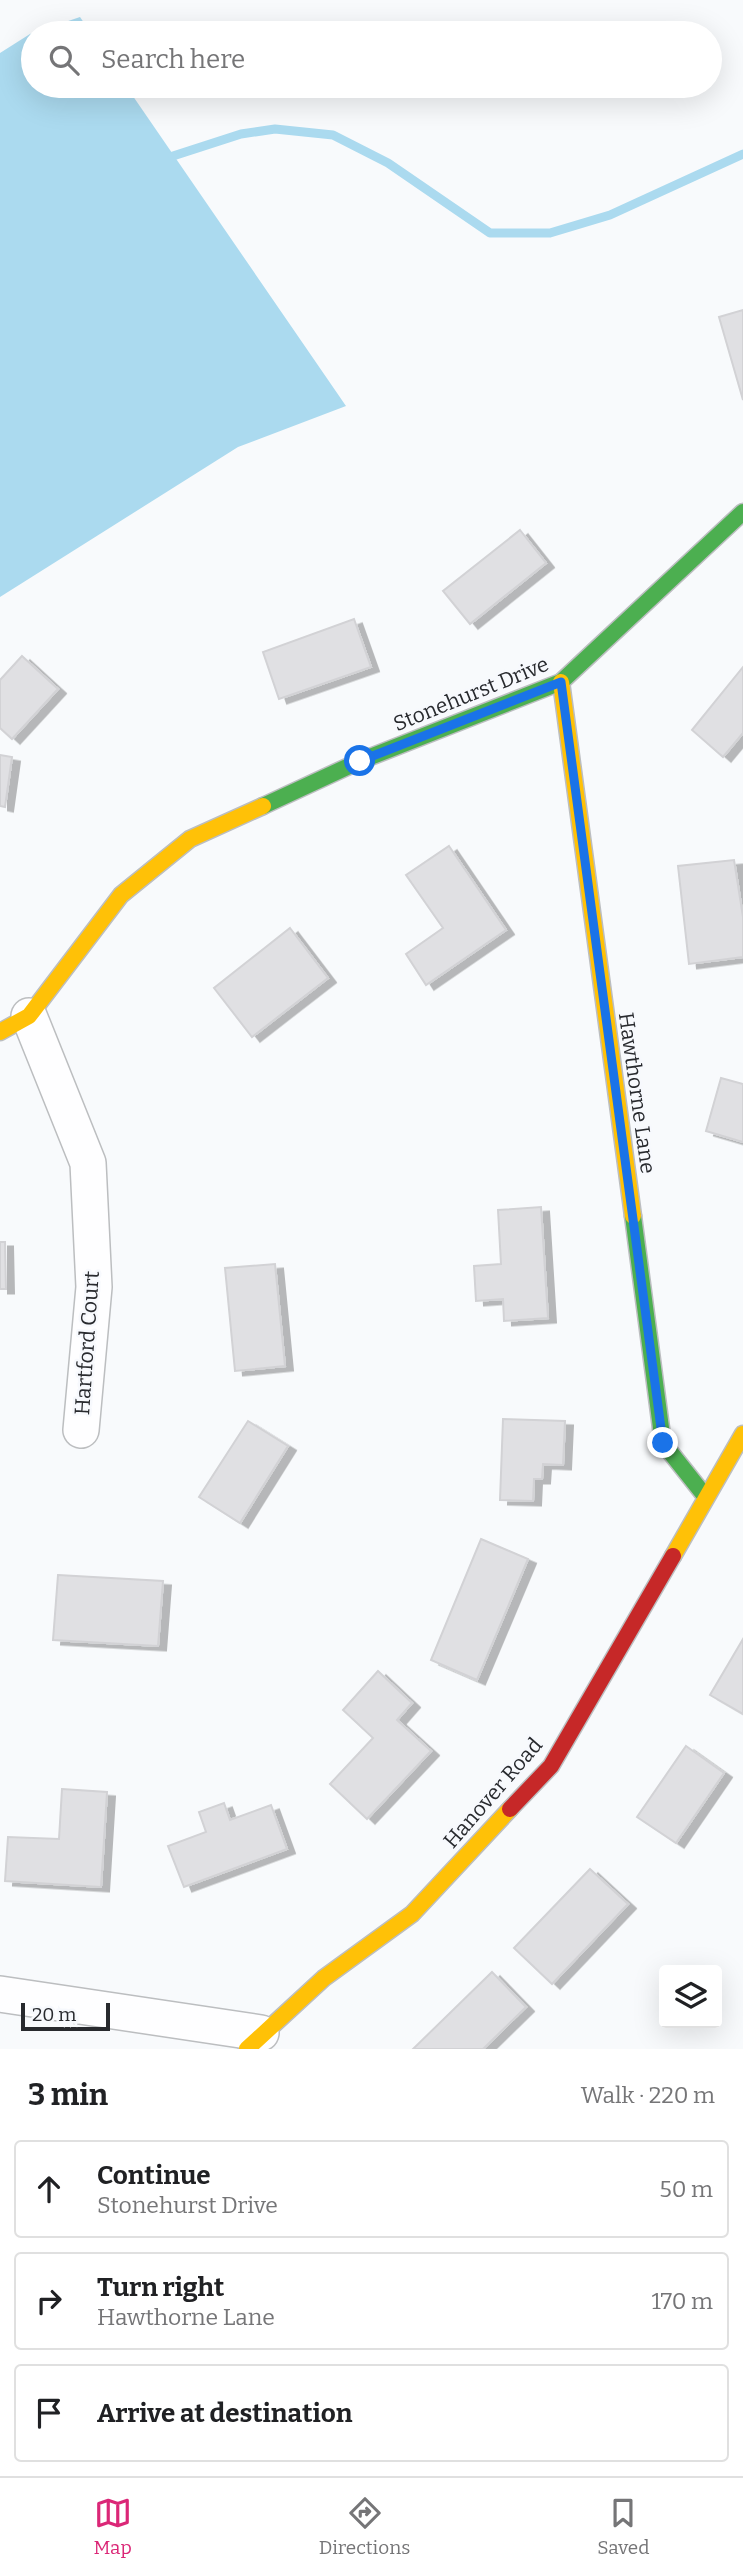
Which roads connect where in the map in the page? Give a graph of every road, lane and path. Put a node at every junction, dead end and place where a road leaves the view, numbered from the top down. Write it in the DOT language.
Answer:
graph roads {
  1 [pos="743,512"];
  2 [pos="561,682"];
  3 [pos="14,1024"];
  4 [pos="80,1430"];
  5 [pos="743,1434"];
  6 [pos="705,1496"];
  7 [pos="0,1994"];
  8 [pos="254,2041"];
  1 -- 2 [label="street, Stonehurst Drive"];
  2 -- 3 [label="street, Stonehurst Drive"];
  2 -- 6 [label="street, Hawthorne Lane"];
  3 -- 4 [label="street, Hartford Court"];
  5 -- 6 [label="street, Hanover Road"];
  6 -- 8 [label="street, Hanover Road"];
  7 -- 8 [label="street"];
}
